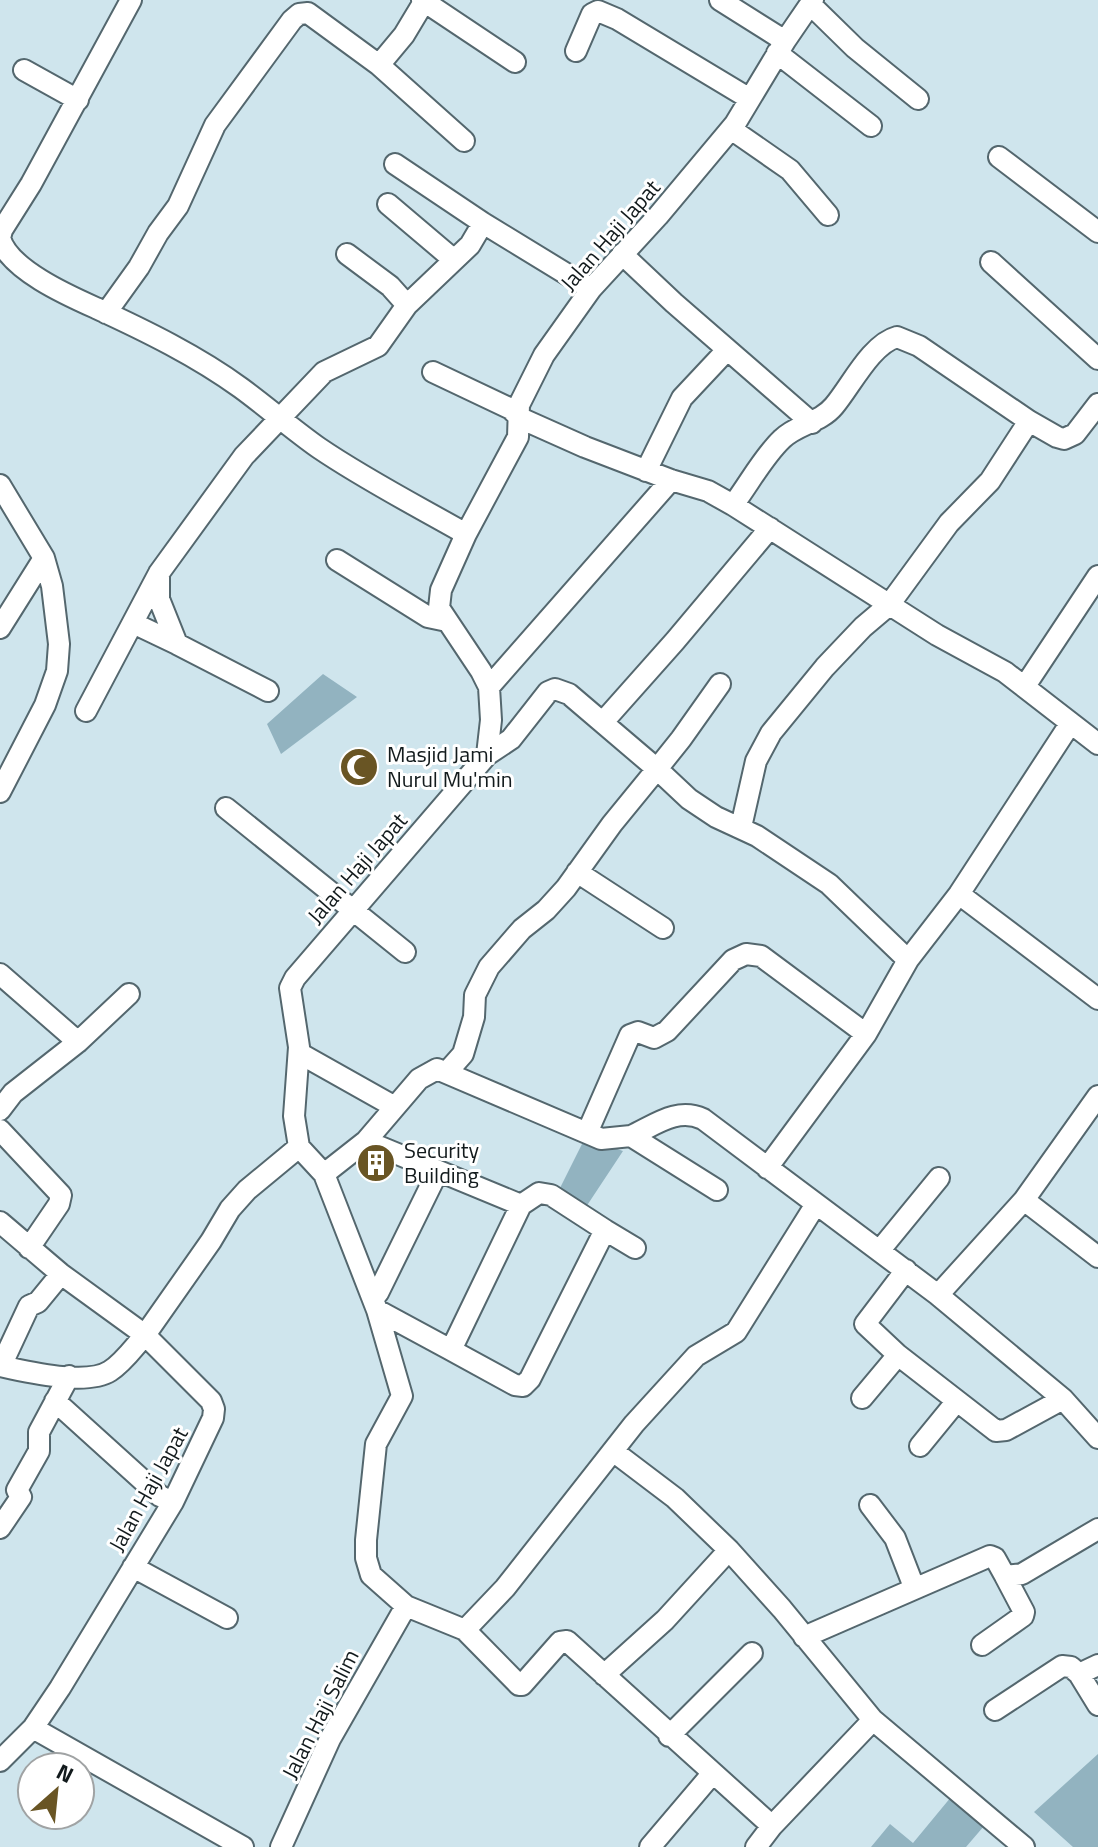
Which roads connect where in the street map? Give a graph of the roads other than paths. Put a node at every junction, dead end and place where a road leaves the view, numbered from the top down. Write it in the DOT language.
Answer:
graph roads {
  1 [pos="131,0"];
  2 [pos="720,0"];
  3 [pos="424,1"];
  4 [pos="811,2"];
  5 [pos="781,47"];
  6 [pos="576,51"];
  7 [pos="515,62"];
  8 [pos="379,65"];
  9 [pos="24,70"];
  10 [pos="750,99"];
  11 [pos="918,99"];
  12 [pos="78,100"];
  13 [pos="871,126"];
  14 [pos="731,129"];
  15 [pos="464,141"];
  16 [pos="999,157"];
  17 [pos="395,164"];
  18 [pos="388,204"];
  19 [pos="828,215"];
  20 [pos="483,223"];
  21 [pos="1098,232"];
  22 [pos="0,238"];
  23 [pos="347,254"];
  24 [pos="622,254"];
  25 [pos="454,260"];
  26 [pos="991,262"];
  27 [pos="591,289"];
  28 [pos="407,305"];
  29 [pos="106,313"];
  30 [pos="727,350"];
  31 [pos="1098,359"];
  32 [pos="433,372"];
  33 [pos="1098,404"];
  34 [pos="279,418"];
  35 [pos="520,418"];
  36 [pos="1029,421"];
  37 [pos="812,423"];
  38 [pos="646,471"];
  39 [pos="671,480"];
  40 [pos="0,485"];
  41 [pos="733,505"];
  42 [pos="770,528"];
  43 [pos="466,534"];
  44 [pos="44,558"];
  45 [pos="337,560"];
  46 [pos="159,573"];
  47 [pos="1098,576"];
  48 [pos="889,605"];
  49 [pos="447,621"];
  50 [pos="133,623"];
  51 [pos="0,628"];
  52 [pos="177,644"];
  53 [pos="720,684"];
  54 [pos="1025,686"];
  55 [pos="489,687"];
  56 [pos="268,691"];
  57 [pos="86,711"];
  58 [pos="603,722"];
  59 [pos="1070,724"];
  60 [pos="1098,744"];
  61 [pos="487,755"];
  62 [pos="657,769"];
  63 [pos="0,792"];
  64 [pos="226,808"];
  65 [pos="741,827"];
  66 [pos="577,872"];
  67 [pos="959,894"];
  68 [pos="352,909"];
  69 [pos="663,928"];
  70 [pos="405,952"];
  71 [pos="908,960"];
  72 [pos="0,974"];
  73 [pos="129,994"];
  74 [pos="1098,999"];
  75 [pos="866,1034"];
  76 [pos="78,1042"];
  77 [pos="299,1053"];
  78 [pos="447,1072"];
  79 [pos="7,1086"];
  80 [pos="1098,1096"];
  81 [pos="395,1107"];
  82 [pos="0,1110"];
  83 [pos="0,1130"];
  84 [pos="587,1133"];
  85 [pos="631,1136"];
  86 [pos="366,1141"];
  87 [pos="299,1147"];
  88 [pos="767,1168"];
  89 [pos="438,1171"];
  90 [pos="324,1174"];
  91 [pos="939,1178"];
  92 [pos="717,1190"];
  93 [pos="1024,1200"];
  94 [pos="816,1204"];
  95 [pos="521,1205"];
  96 [pos="0,1222"];
  97 [pos="605,1230"];
  98 [pos="29,1248"];
  99 [pos="635,1248"];
  100 [pos="880,1250"];
  101 [pos="1098,1257"];
  102 [pos="906,1270"];
  103 [pos="61,1274"];
  104 [pos="938,1295"];
  105 [pos="377,1301"];
  106 [pos="145,1335"];
  107 [pos="451,1350"];
  108 [pos="898,1355"];
  109 [pos="0,1366"];
  110 [pos="69,1376"];
  111 [pos="862,1398"];
  112 [pos="1063,1399"];
  113 [pos="55,1401"];
  114 [pos="956,1402"];
  115 [pos="1098,1438"];
  116 [pos="920,1446"];
  117 [pos="613,1451"];
  118 [pos="173,1502"];
  119 [pos="870,1505"];
  120 [pos="0,1528"];
  121 [pos="1098,1529"];
  122 [pos="729,1550"];
  123 [pos="133,1567"];
  124 [pos="1005,1576"];
  125 [pos="914,1587"];
  126 [pos="406,1606"];
  127 [pos="227,1618"];
  128 [pos="465,1630"];
  129 [pos="804,1637"];
  130 [pos="982,1645"];
  131 [pos="752,1653"];
  132 [pos="1098,1665"];
  133 [pos="1079,1674"];
  134 [pos="604,1675"];
  135 [pos="1098,1705"];
  136 [pos="995,1710"];
  137 [pos="873,1720"];
  138 [pos="33,1728"];
  139 [pos="669,1736"];
  140 [pos="0,1761"];
  141 [pos="712,1774"];
  142 [pos="772,1826"];
  143 [pos="243,1847"];
  144 [pos="281,1847"];
  145 [pos="650,1847"];
  146 [pos="756,1847"];
  147 [pos="1024,1847"];
  1 -- 12 [label="street"];
  2 -- 5 [label="street"];
  3 -- 7 [label="street"];
  3 -- 8 [label="street"];
  4 -- 5 [label="street, Jalan Haji Japat"];
  4 -- 11 [label="street"];
  5 -- 10 [label="street, Jalan Haji Japat"];
  5 -- 13 [label="street"];
  6 -- 10 [label="street"];
  8 -- 15 [label="street"];
  8 -- 29 [label="street"];
  9 -- 12 [label="street"];
  10 -- 14 [label="street, Jalan Haji Japat"];
  12 -- 22 [label="street"];
  14 -- 19 [label="street"];
  14 -- 24 [label="street, Jalan Haji Japat"];
  16 -- 21 [label="street"];
  17 -- 20 [label="street"];
  18 -- 25 [label="street"];
  20 -- 25 [label="street"];
  20 -- 27 [label="street"];
  22 -- 29 [label="street"];
  23 -- 28 [label="street"];
  24 -- 27 [label="street, Jalan Haji Japat"];
  24 -- 30 [label="street"];
  25 -- 28 [label="street"];
  26 -- 31 [label="street"];
  27 -- 35 [label="street, Jalan Haji Japat"];
  28 -- 34 [label="street"];
  29 -- 34 [label="street"];
  30 -- 37 [label="street"];
  30 -- 38 [label="street"];
  32 -- 35 [label="street"];
  33 -- 36 [label="street"];
  34 -- 43 [label="street"];
  34 -- 46 [label="street"];
  35 -- 38 [label="street"];
  35 -- 43 [label="street, Jalan Haji Japat"];
  36 -- 37 [label="street"];
  36 -- 48 [label="street"];
  37 -- 41 [label="street"];
  38 -- 39 [label="street"];
  39 -- 41 [label="street"];
  39 -- 55 [label="street"];
  40 -- 44 [label="street"];
  41 -- 42 [label="street"];
  42 -- 48 [label="street"];
  42 -- 58 [label="street"];
  43 -- 49 [label="street, Jalan Haji Japat"];
  44 -- 51 [label="street"];
  44 -- 63 [label="street"];
  45 -- 49 [label="street"];
  46 -- 50 [label="street"];
  46 -- 52 [label="street"];
  47 -- 54 [label="street"];
  48 -- 54 [label="street"];
  48 -- 65 [label="street"];
  49 -- 55 [label="street, Jalan Haji Japat"];
  50 -- 52 [label="street"];
  50 -- 57 [label="street"];
  52 -- 56 [label="street"];
  53 -- 62 [label="street"];
  54 -- 59 [label="street"];
  55 -- 61 [label="street, Jalan Haji Japat"];
  58 -- 61 [label="street"];
  58 -- 62 [label="street"];
  59 -- 60 [label="street"];
  59 -- 67 [label="street"];
  61 -- 68 [label="street, Jalan Haji Japat"];
  62 -- 65 [label="street"];
  62 -- 66 [label="street"];
  64 -- 68 [label="street"];
  65 -- 71 [label="street"];
  66 -- 69 [label="street"];
  66 -- 78 [label="street"];
  67 -- 71 [label="street"];
  67 -- 74 [label="street"];
  68 -- 70 [label="street"];
  68 -- 77 [label="street, Jalan Haji Japat"];
  71 -- 75 [label="street"];
  72 -- 76 [label="street"];
  73 -- 76 [label="street"];
  75 -- 84 [label="street"];
  75 -- 88 [label="street"];
  76 -- 79 [label="street"];
  77 -- 81 [label="street"];
  77 -- 87 [label="street, Jalan Haji Japat"];
  78 -- 81 [label="street"];
  78 -- 84 [label="street"];
  79 -- 82 [label="street"];
  80 -- 93 [label="street"];
  81 -- 86 [label="street"];
  83 -- 98 [label="street"];
  84 -- 85 [label="street"];
  85 -- 88 [label="street"];
  85 -- 92 [label="street"];
  86 -- 89 [label="street"];
  86 -- 90 [label="street"];
  87 -- 90 [label="street"];
  87 -- 106 [label="street"];
  88 -- 94 [label="street"];
  89 -- 95 [label="street"];
  89 -- 105 [label="street"];
  90 -- 105 [label="street"];
  91 -- 100 [label="street"];
  93 -- 101 [label="street"];
  93 -- 104 [label="street"];
  94 -- 100 [label="street"];
  94 -- 117 [label="street"];
  95 -- 97 [label="street"];
  95 -- 107 [label="street"];
  96 -- 98 [label="street"];
  97 -- 99 [label="street"];
  97 -- 107 [label="street"];
  98 -- 103 [label="street"];
  100 -- 102 [label="street"];
  102 -- 104 [label="street"];
  102 -- 108 [label="street"];
  103 -- 106 [label="street"];
  103 -- 109 [label="street"];
  104 -- 112 [label="street"];
  105 -- 107 [label="street"];
  105 -- 126 [label="street"];
  106 -- 110 [label="street"];
  106 -- 118 [label="street, Jalan Haji Japat"];
  108 -- 111 [label="street"];
  108 -- 114 [label="street"];
  109 -- 110 [label="street"];
  110 -- 113 [label="street"];
  112 -- 114 [label="street"];
  112 -- 115 [label="street"];
  113 -- 118 [label="street"];
  113 -- 120 [label="street"];
  114 -- 116 [label="street"];
  117 -- 122 [label="street"];
  117 -- 128 [label="street"];
  118 -- 123 [label="street, Jalan Haji Japat"];
  119 -- 125 [label="street"];
  121 -- 124 [label="street"];
  122 -- 129 [label="street"];
  122 -- 134 [label="street"];
  123 -- 127 [label="street"];
  123 -- 138 [label="street, Jalan Haji Japat"];
  124 -- 125 [label="street"];
  124 -- 130 [label="street"];
  125 -- 129 [label="street"];
  126 -- 128 [label="street"];
  126 -- 144 [label="street, Jalan Haji Salim"];
  128 -- 134 [label="street"];
  129 -- 137 [label="street"];
  131 -- 139 [label="street"];
  132 -- 133 [label="street"];
  133 -- 135 [label="street"];
  133 -- 136 [label="street"];
  134 -- 139 [label="street"];
  137 -- 142 [label="street"];
  137 -- 147 [label="street"];
  138 -- 140 [label="street, Jalan Haji Japat"];
  138 -- 143 [label="street"];
  139 -- 141 [label="street"];
  141 -- 142 [label="street"];
  141 -- 145 [label="street"];
  142 -- 146 [label="street"];
}
